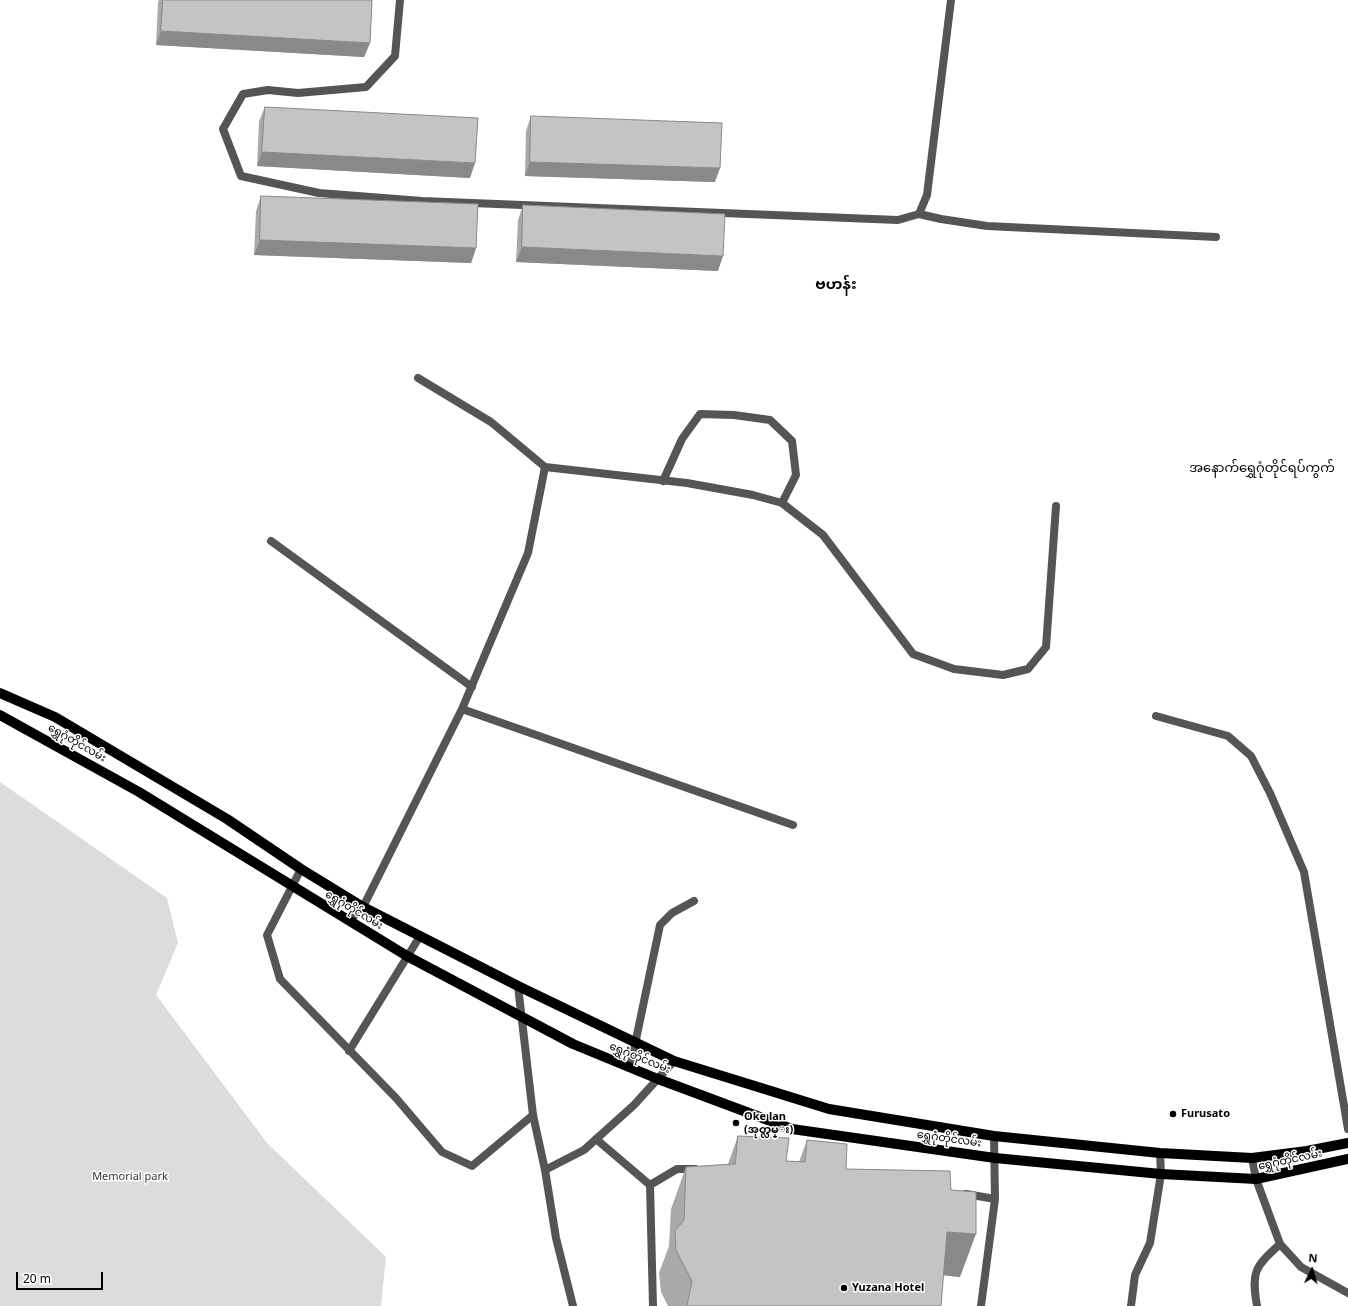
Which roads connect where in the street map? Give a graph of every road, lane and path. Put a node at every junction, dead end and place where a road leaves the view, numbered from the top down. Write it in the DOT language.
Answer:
graph roads {
  1 [pos="400,0"];
  2 [pos="951,0"];
  3 [pos="919,214"];
  4 [pos="1216,237"];
  5 [pos="418,378"];
  6 [pos="546,467"];
  7 [pos="662,480"];
  8 [pos="782,503"];
  9 [pos="1056,506"];
  10 [pos="271,540"];
  11 [pos="472,687"];
  12 [pos="0,693"];
  13 [pos="462,709"];
  14 [pos="0,715"];
  15 [pos="1156,716"];
  16 [pos="793,825"];
  17 [pos="301,869"];
  18 [pos="292,886"];
  19 [pos="694,901"];
  20 [pos="363,907"];
  21 [pos="349,921"];
  22 [pos="420,936"];
  23 [pos="407,956"];
  24 [pos="518,986"];
  25 [pos="522,1017"];
  26 [pos="636,1045"];
  27 [pos="349,1051"];
  28 [pos="674,1061"];
  29 [pos="630,1068"];
  30 [pos="658,1079"];
  31 [pos="533,1115"];
  32 [pos="1348,1129"];
  33 [pos="994,1136"];
  34 [pos="596,1139"];
  35 [pos="1348,1143"];
  36 [pos="1160,1153"];
  37 [pos="995,1158"];
  38 [pos="1252,1158"];
  39 [pos="1348,1160"];
  40 [pos="701,1169"];
  41 [pos="545,1170"];
  42 [pos="1161,1174"];
  43 [pos="1256,1179"];
  44 [pos="650,1185"];
  45 [pos="957,1192"];
  46 [pos="996,1199"];
  47 [pos="1280,1244"];
  48 [pos="1348,1293"];
  49 [pos="573,1306"];
  50 [pos="653,1306"];
  51 [pos="981,1306"];
  52 [pos="1131,1306"];
  53 [pos="1257,1306"];
  1 -- 3 [label="street"];
  2 -- 3 [label="street"];
  3 -- 4 [label="street"];
  5 -- 6 [label="street"];
  6 -- 7 [label="street"];
  6 -- 11 [label="street"];
  7 -- 8 [label="street"];
  7 -- 8 [label="street"];
  8 -- 9 [label="street"];
  10 -- 11 [label="street"];
  11 -- 13 [label="street"];
  12 -- 17 [label="main road, ရွှေဂုံတိုင်လမ်း"];
  13 -- 16 [label="street"];
  13 -- 20 [label="street"];
  14 -- 18 [label="main road, ရွှေဂုံတိုင်လမ်း"];
  15 -- 32 [label="street"];
  17 -- 18 [label="street"];
  17 -- 20 [label="main road, ရွှေဂုံတိုင်လမ်း"];
  18 -- 21 [label="main road, ရွှေဂုံတိုင်လမ်း"];
  18 -- 27 [label="street"];
  19 -- 26 [label="street"];
  20 -- 21 [label="street"];
  20 -- 22 [label="main road, ရွှေဂုံတိုင်လမ်း"];
  21 -- 23 [label="main road, ရွှေဂုံတိုင်လမ်း"];
  22 -- 23 [label="street"];
  22 -- 24 [label="main road, ရွှေဂုံတိုင်လမ်း"];
  23 -- 25 [label="main road, ရွှေဂုံတိုင်လမ်း"];
  23 -- 27 [label="street"];
  24 -- 25 [label="street"];
  24 -- 26 [label="main road, ရွှေဂုံတိုင်လမ်း"];
  25 -- 29 [label="main road, ရွှေဂုံတိုင်လမ်း"];
  25 -- 31 [label="street"];
  26 -- 28 [label="main road, ရွှေဂုံတိုင်လမ်း"];
  26 -- 29 [label="street"];
  27 -- 31 [label="street"];
  28 -- 30 [label="street"];
  28 -- 33 [label="main road, ရွှေဂုံတိုင်လမ်း"];
  29 -- 30 [label="main road, ရွှေဂုံတိုင်လမ်း"];
  30 -- 34 [label="street"];
  30 -- 37 [label="main road, ရွှေဂုံတိုင်လမ်း"];
  31 -- 41 [label="street"];
  33 -- 36 [label="main road, ရွှေဂုံတိုင်လမ်း"];
  33 -- 37 [label="street"];
  34 -- 41 [label="street"];
  34 -- 44 [label="street"];
  35 -- 38 [label="main road, ရွှေဂုံတိုင်လမ်း"];
  36 -- 38 [label="main road, ရွှေဂုံတိုင်လမ်း"];
  36 -- 42 [label="street"];
  37 -- 42 [label="main road, ရွှေဂုံတိုင်လမ်း"];
  37 -- 46 [label="street"];
  38 -- 43 [label="street"];
  39 -- 43 [label="main road, ရွှေဂုံတိုင်လမ်း"];
  40 -- 44 [label="street"];
  41 -- 49 [label="street"];
  42 -- 43 [label="main road, ရွှေဂုံတိုင်လမ်း"];
  42 -- 52 [label="street"];
  43 -- 47 [label="street"];
  44 -- 50 [label="street"];
  45 -- 46 [label="street"];
  46 -- 51 [label="street"];
  47 -- 48 [label="street"];
  47 -- 53 [label="street"];
}
